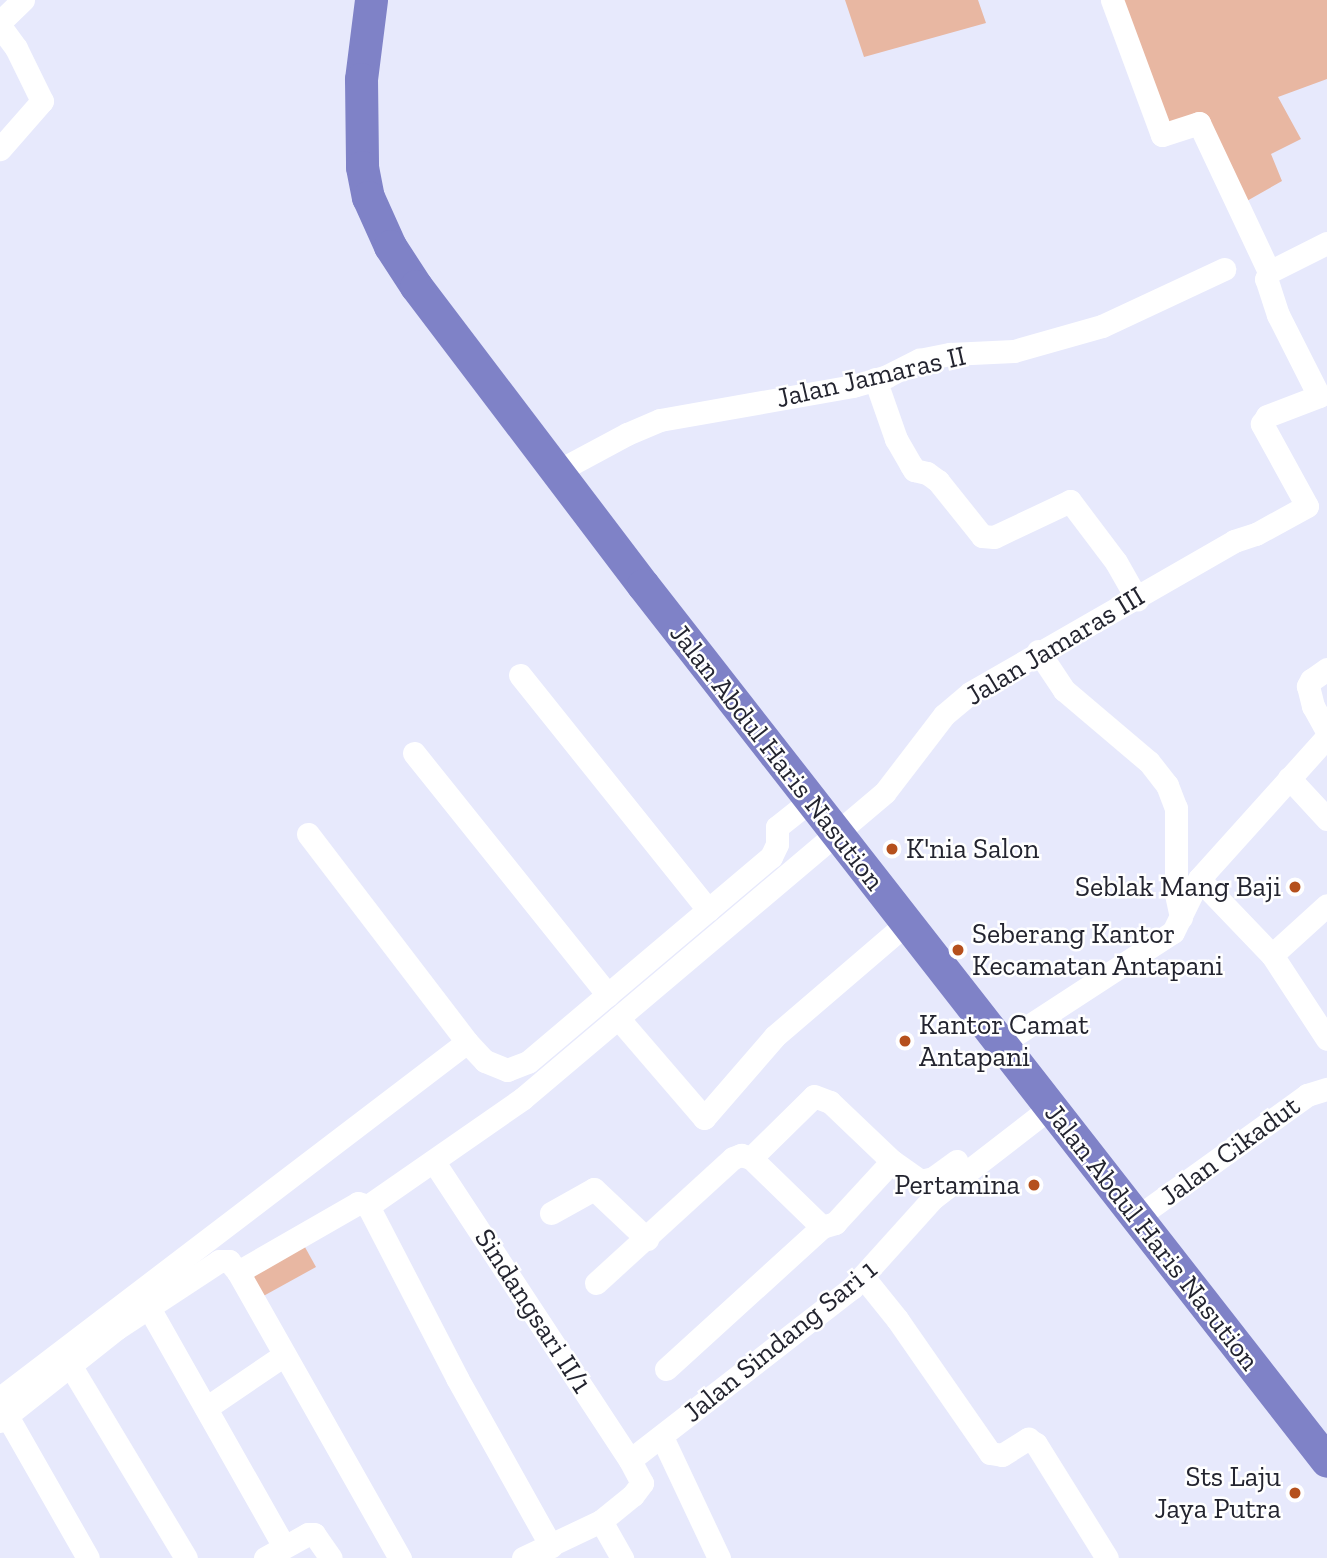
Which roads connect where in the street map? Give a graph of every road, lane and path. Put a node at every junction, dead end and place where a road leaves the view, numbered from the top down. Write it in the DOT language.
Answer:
graph roads {
  1 [pos="371,0"];
  2 [pos="1112,0"];
  3 [pos="6,12"];
  4 [pos="0,149"];
  5 [pos="1327,243"];
  6 [pos="1224,269"];
  7 [pos="1269,272"];
  8 [pos="875,379"];
  9 [pos="1323,395"];
  10 [pos="558,471"];
  11 [pos="1317,502"];
  12 [pos="1137,598"];
  13 [pos="1038,651"];
  14 [pos="1327,669"];
  15 [pos="520,675"];
  16 [pos="1327,731"];
  17 [pos="1327,737"];
  18 [pos="414,753"];
  19 [pos="1289,778"];
  20 [pos="811,800"];
  21 [pos="1327,819"];
  22 [pos="835,832"];
  23 [pos="308,834"];
  24 [pos="1199,880"];
  25 [pos="1327,905"];
  26 [pos="708,910"];
  27 [pos="1181,917"];
  28 [pos="907,923"];
  29 [pos="1272,955"];
  30 [pos="608,995"];
  31 [pos="618,1018"];
  32 [pos="1327,1039"];
  33 [pos="467,1042"];
  34 [pos="1001,1044"];
  35 [pos="1327,1089"];
  36 [pos="1046,1101"];
  37 [pos="751,1158"];
  38 [pos="892,1161"];
  39 [pos="434,1162"];
  40 [pos="368,1206"];
  41 [pos="551,1213"];
  42 [pos="1136,1218"];
  43 [pos="822,1227"];
  44 [pos="647,1239"];
  45 [pos="238,1272"];
  46 [pos="864,1278"];
  47 [pos="596,1283"];
  48 [pos="149,1308"];
  49 [pos="284,1355"];
  50 [pos="70,1365"];
  51 [pos="666,1369"];
  52 [pos="206,1408"];
  53 [pos="2,1412"];
  54 [pos="662,1437"];
  55 [pos="630,1460"];
  56 [pos="1327,1461"];
  57 [pos="601,1521"];
  58 [pos="715,1552"];
  59 [pos="275,1553"];
  60 [pos="538,1553"];
  61 [pos="88,1558"];
  62 [pos="186,1558"];
  63 [pos="331,1558"];
  64 [pos="400,1558"];
  65 [pos="622,1558"];
  66 [pos="1107,1558"];
  1 -- 10 [label="highway, Jalan Abdul Haris Nasution"];
  2 -- 7 [label="street"];
  3 -- 4 [label="street"];
  5 -- 7 [label="street"];
  6 -- 8 [label="street, Jalan Jamaras II"];
  7 -- 9 [label="street"];
  8 -- 10 [label="street, Jalan Jamaras II"];
  8 -- 12 [label="street"];
  9 -- 11 [label="street"];
  10 -- 20 [label="highway, Jalan Abdul Haris Nasution"];
  11 -- 12 [label="street, Jalan Jamaras III"];
  12 -- 13 [label="street, Jalan Jamaras III"];
  13 -- 22 [label="street, Jalan Jamaras III"];
  13 -- 27 [label="street"];
  14 -- 16 [label="street"];
  15 -- 26 [label="street"];
  17 -- 19 [label="street"];
  18 -- 30 [label="street"];
  19 -- 21 [label="street"];
  19 -- 24 [label="street"];
  20 -- 22 [label="highway, Jalan Abdul Haris Nasution"];
  20 -- 26 [label="street"];
  22 -- 28 [label="highway, Jalan Abdul Haris Nasution"];
  22 -- 31 [label="street, Jalan Jamaras III"];
  23 -- 33 [label="street"];
  24 -- 27 [label="street"];
  24 -- 29 [label="street"];
  25 -- 29 [label="street"];
  26 -- 30 [label="street"];
  27 -- 34 [label="street"];
  28 -- 31 [label="street"];
  28 -- 34 [label="highway, Jalan Abdul Haris Nasution"];
  29 -- 32 [label="street"];
  30 -- 33 [label="street"];
  31 -- 39 [label="street, Jalan Jamaras III"];
  33 -- 53 [label="street"];
  34 -- 36 [label="highway, Jalan Abdul Haris Nasution"];
  35 -- 42 [label="street, Jalan Cikadut"];
  36 -- 38 [label="street"];
  36 -- 42 [label="highway, Jalan Abdul Haris Nasution"];
  36 -- 46 [label="street, Jalan Sindang Sari 1"];
  37 -- 38 [label="street"];
  37 -- 43 [label="street"];
  37 -- 44 [label="street"];
  38 -- 43 [label="street"];
  39 -- 40 [label="street, Jalan Jamaras III"];
  39 -- 55 [label="street, Sindangsari II/1"];
  40 -- 45 [label="street, Jalan Jamaras III"];
  40 -- 60 [label="street"];
  41 -- 44 [label="street"];
  42 -- 56 [label="highway, Jalan Abdul Haris Nasution"];
  43 -- 51 [label="street"];
  44 -- 47 [label="street"];
  45 -- 48 [label="street"];
  45 -- 49 [label="street"];
  46 -- 54 [label="street, Jalan Sindang Sari 1"];
  46 -- 66 [label="street"];
  48 -- 50 [label="street"];
  48 -- 52 [label="street"];
  49 -- 52 [label="street"];
  49 -- 64 [label="street"];
  50 -- 53 [label="street"];
  50 -- 62 [label="street"];
  52 -- 59 [label="street"];
  53 -- 61 [label="street"];
  54 -- 55 [label="street, Jalan Sindang Sari 1"];
  54 -- 58 [label="street"];
  55 -- 57 [label="street"];
  57 -- 60 [label="street"];
  57 -- 65 [label="street"];
  59 -- 63 [label="street"];
}
